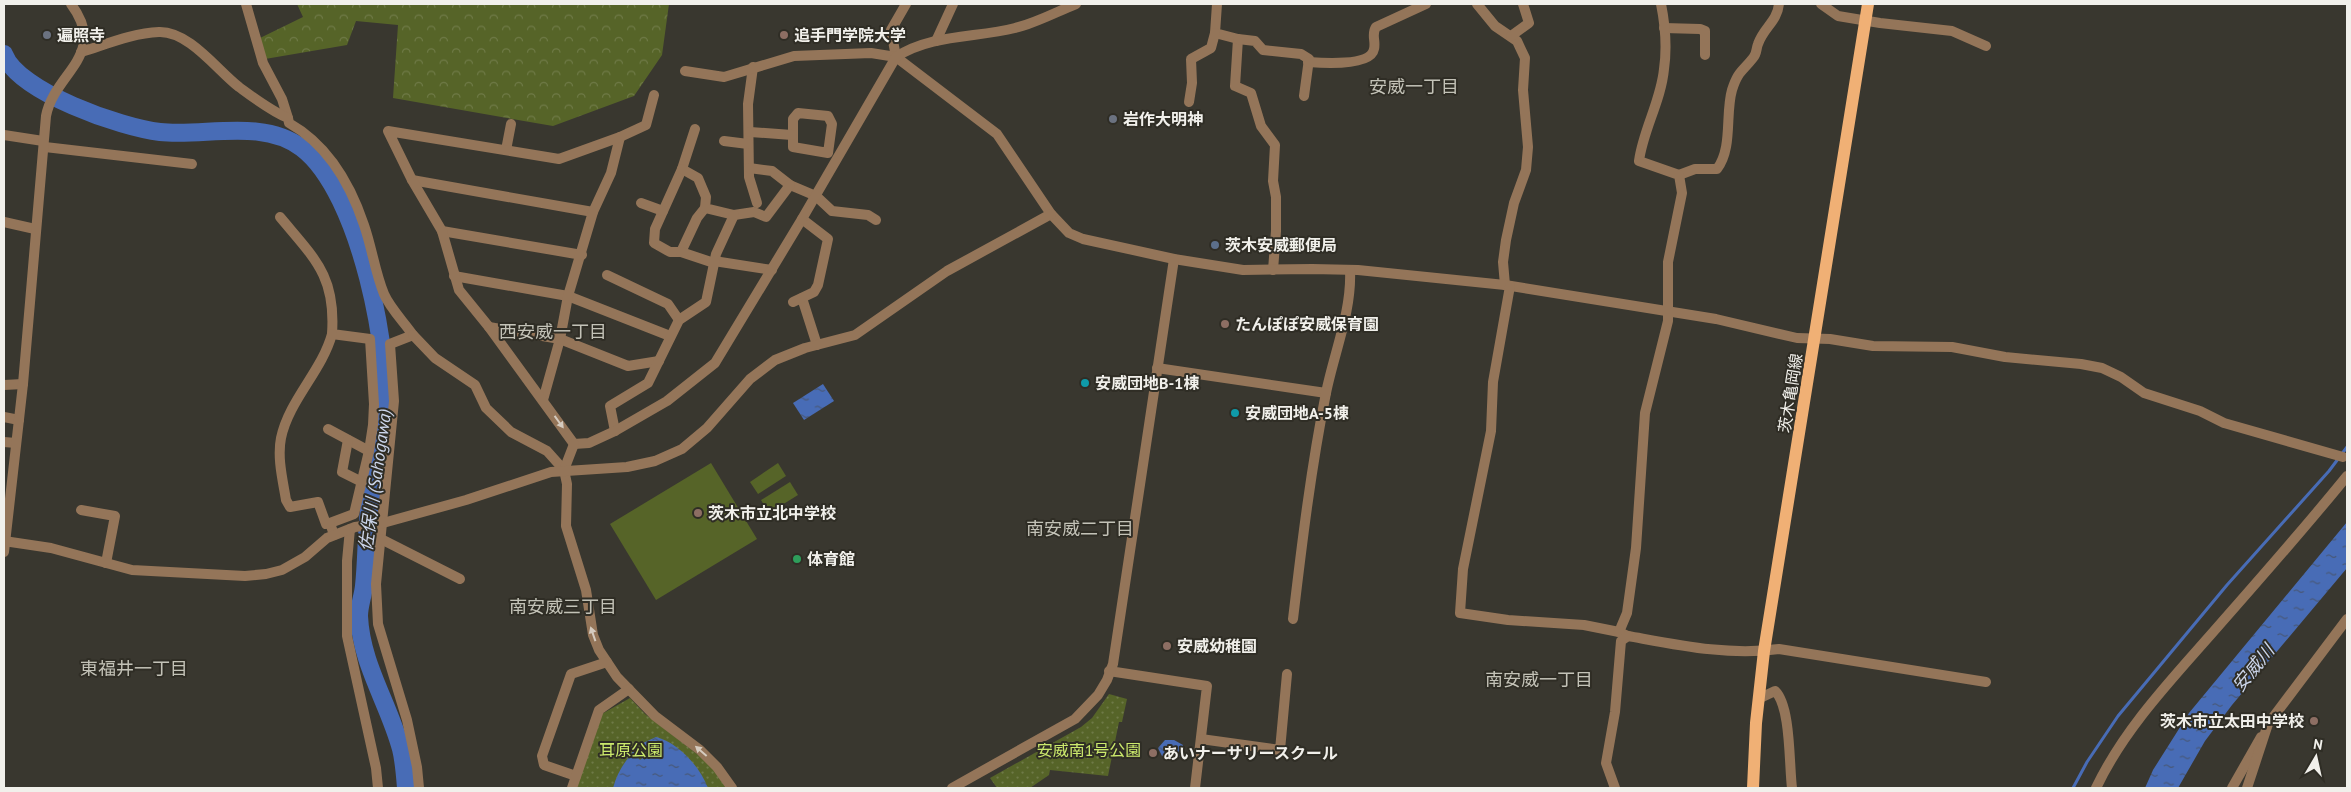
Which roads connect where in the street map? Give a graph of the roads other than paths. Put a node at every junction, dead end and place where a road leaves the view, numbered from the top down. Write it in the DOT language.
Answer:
graph roads {
  1 [pos="71,4"];
  2 [pos="246,4"];
  3 [pos="906,4"];
  4 [pos="952,4"];
  5 [pos="1076,4"];
  6 [pos="1217,4"];
  7 [pos="1426,4"];
  8 [pos="1477,4"];
  9 [pos="1523,4"];
  10 [pos="1661,4"];
  11 [pos="1779,4"];
  12 [pos="1821,4"];
  13 [pos="1868,4"];
  14 [pos="1866,21"];
  15 [pos="1664,28"];
  16 [pos="1215,33"];
  17 [pos="1511,36"];
  18 [pos="1238,38"];
  19 [pos="936,41"];
  20 [pos="1986,46"];
  21 [pos="82,52"];
  22 [pos="1705,55"];
  23 [pos="896,57"];
  24 [pos="1308,62"];
  25 [pos="752,67"];
  26 [pos="685,72"];
  27 [pos="654,95"];
  28 [pos="1304,96"];
  29 [pos="1189,102"];
  30 [pos="288,118"];
  31 [pos="511,124"];
  32 [pos="695,129"];
  33 [pos="750,132"];
  34 [pos="4,135"];
  35 [pos="792,135"];
  36 [pos="620,137"];
  37 [pos="724,140"];
  38 [pos="44,144"];
  39 [pos="748,144"];
  40 [pos="506,150"];
  41 [pos="192,164"];
  42 [pos="749,168"];
  43 [pos="682,169"];
  44 [pos="1679,175"];
  45 [pos="412,180"];
  46 [pos="790,185"];
  47 [pos="816,196"];
  48 [pos="641,202"];
  49 [pos="757,203"];
  50 [pos="705,208"];
  51 [pos="593,212"];
  52 [pos="663,212"];
  53 [pos="734,214"];
  54 [pos="1051,214"];
  55 [pos="280,217"];
  56 [pos="802,219"];
  57 [pos="876,220"];
  58 [pos="4,222"];
  59 [pos="35,229"];
  60 [pos="442,231"];
  61 [pos="681,252"];
  62 [pos="582,255"];
  63 [pos="1174,259"];
  64 [pos="714,262"];
  65 [pos="772,270"];
  66 [pos="1273,270"];
  67 [pos="1350,270"];
  68 [pos="607,275"];
  69 [pos="454,276"];
  70 [pos="1507,285"];
  71 [pos="568,296"];
  72 [pos="1667,310"];
  73 [pos="679,320"];
  74 [pos="489,327"];
  75 [pos="332,334"];
  76 [pos="413,335"];
  77 [pos="670,336"];
  78 [pos="560,339"];
  79 [pos="1815,340"];
  80 [pos="817,345"];
  81 [pos="659,361"];
  82 [pos="1157,368"];
  83 [pos="23,384"];
  84 [pos="4,385"];
  85 [pos="1326,393"];
  86 [pos="543,400"];
  87 [pos="4,418"];
  88 [pos="19,420"];
  89 [pos="328,429"];
  90 [pos="615,431"];
  91 [pos="348,440"];
  92 [pos="4,442"];
  93 [pos="16,443"];
  94 [pos="574,444"];
  95 [pos="369,452"];
  96 [pos="2341,456"];
  97 [pos="564,470"];
  98 [pos="2347,476"];
  99 [pos="362,482"];
  100 [pos="81,510"];
  101 [pos="383,522"];
  102 [pos="330,523"];
  103 [pos="352,528"];
  104 [pos="334,535"];
  105 [pos="381,539"];
  106 [pos="4,545"];
  107 [pos="106,563"];
  108 [pos="460,579"];
  109 [pos="1293,619"];
  110 [pos="2347,619"];
  111 [pos="2347,629"];
  112 [pos="1623,634"];
  113 [pos="2326,648"];
  114 [pos="1764,651"];
  115 [pos="607,662"];
  116 [pos="1109,671"];
  117 [pos="1287,674"];
  118 [pos="1986,682"];
  119 [pos="629,689"];
  120 [pos="1758,699"];
  121 [pos="2268,724"];
  122 [pos="1201,739"];
  123 [pos="576,776"];
  124 [pos="378,788"];
  125 [pos="419,788"];
  126 [pos="572,788"];
  127 [pos="732,788"];
  128 [pos="952,788"];
  129 [pos="1195,788"];
  130 [pos="1615,788"];
  131 [pos="1753,788"];
  132 [pos="1792,788"];
  133 [pos="2096,788"];
  134 [pos="2232,788"];
  135 [pos="2247,788"];
  1 -- 21 [label="street"];
  2 -- 30 [label="street"];
  3 -- 23 [label="street"];
  4 -- 19 [label="street"];
  5 -- 19 [label="street"];
  6 -- 16 [label="street"];
  7 -- 24 [label="street"];
  8 -- 17 [label="street"];
  9 -- 17 [label="street"];
  10 -- 15 [label="street"];
  11 -- 44 [label="street"];
  12 -- 14 [label="street"];
  13 -- 14 [label="main road, 茨木亀岡線"];
  14 -- 20 [label="street"];
  14 -- 79 [label="main road, 茨木亀岡線"];
  15 -- 22 [label="street"];
  15 -- 44 [label="street"];
  16 -- 18 [label="street"];
  16 -- 29 [label="street"];
  17 -- 70 [label="street"];
  18 -- 24 [label="street"];
  18 -- 66 [label="street"];
  19 -- 23 [label="street"];
  21 -- 30 [label="street"];
  21 -- 38 [label="street"];
  23 -- 25 [label="street"];
  23 -- 47 [label="street"];
  23 -- 54 [label="street"];
  24 -- 28 [label="street"];
  25 -- 26 [label="street"];
  25 -- 33 [label="street"];
  27 -- 36 [label="street"];
  30 -- 76 [label="street"];
  31 -- 40 [label="street"];
  32 -- 43 [label="street"];
  33 -- 35 [label="street"];
  33 -- 39 [label="street"];
  34 -- 38 [label="street"];
  35 -- 35 [label="street"];
  36 -- 40 [label="street"];
  36 -- 51 [label="street"];
  37 -- 39 [label="street"];
  38 -- 41 [label="street"];
  38 -- 59 [label="street"];
  39 -- 42 [label="street"];
  40 -- 45 [label="street"];
  42 -- 46 [label="street"];
  42 -- 49 [label="street"];
  43 -- 50 [label="street"];
  43 -- 52 [label="street"];
  44 -- 72 [label="street"];
  45 -- 51 [label="street"];
  45 -- 60 [label="street"];
  46 -- 47 [label="street"];
  46 -- 53 [label="street"];
  47 -- 56 [label="street"];
  47 -- 57 [label="street"];
  48 -- 52 [label="street"];
  50 -- 53 [label="street"];
  50 -- 61 [label="street"];
  51 -- 62 [label="street"];
  52 -- 61 [label="street"];
  53 -- 64 [label="street"];
  54 -- 63 [label="street"];
  54 -- 80 [label="street"];
  55 -- 75 [label="street"];
  56 -- 65 [label="street"];
  56 -- 80 [label="street"];
  58 -- 59 [label="street"];
  59 -- 83 [label="street"];
  60 -- 62 [label="street"];
  60 -- 69 [label="street"];
  61 -- 64 [label="street"];
  62 -- 71 [label="street"];
  63 -- 66 [label="street"];
  63 -- 82 [label="street"];
  64 -- 65 [label="street"];
  64 -- 73 [label="street"];
  65 -- 90 [label="street"];
  66 -- 67 [label="street"];
  67 -- 70 [label="street"];
  67 -- 85 [label="street"];
  68 -- 73 [label="street"];
  69 -- 71 [label="street"];
  69 -- 74 [label="street"];
  70 -- 72 [label="street"];
  70 -- 112 [label="street"];
  71 -- 77 [label="street"];
  71 -- 78 [label="street"];
  72 -- 79 [label="street"];
  72 -- 112 [label="street"];
  73 -- 77 [label="street"];
  74 -- 78 [label="street"];
  74 -- 86 [label="street"];
  75 -- 95 [label="street"];
  75 -- 102 [label="street"];
  76 -- 97 [label="street"];
  76 -- 101 [label="street"];
  77 -- 81 [label="street"];
  78 -- 81 [label="street"];
  78 -- 86 [label="street"];
  79 -- 96 [label="street"];
  79 -- 114 [label="main road, 茨木亀岡線"];
  80 -- 97 [label="street"];
  81 -- 90 [label="street"];
  82 -- 85 [label="street"];
  82 -- 116 [label="street"];
  83 -- 84 [label="street"];
  83 -- 88 [label="street"];
  85 -- 109 [label="street"];
  86 -- 94 [label="street, one-way"];
  87 -- 88 [label="street"];
  88 -- 93 [label="street"];
  89 -- 91 [label="street"];
  90 -- 94 [label="street"];
  91 -- 95 [label="street"];
  91 -- 99 [label="street"];
  92 -- 93 [label="street"];
  93 -- 106 [label="street"];
  94 -- 97 [label="street"];
  95 -- 99 [label="street"];
  97 -- 101 [label="street"];
  115 -- 97 [label="street, one-way"];
  98 -- 133 [label="street"];
  99 -- 102 [label="street"];
  100 -- 107 [label="street"];
  101 -- 103 [label="street"];
  101 -- 105 [label="street"];
  102 -- 104 [label="street"];
  103 -- 104 [label="street"];
  103 -- 124 [label="street"];
  104 -- 107 [label="street"];
  105 -- 108 [label="street"];
  105 -- 125 [label="street"];
  106 -- 107 [label="street"];
  110 -- 113 [label="street"];
  111 -- 113 [label="street"];
  112 -- 114 [label="street"];
  112 -- 130 [label="street"];
  113 -- 121 [label="street"];
  114 -- 118 [label="street"];
  114 -- 120 [label="main road, 茨木亀岡線"];
  115 -- 119 [label="street"];
  115 -- 123 [label="street"];
  116 -- 122 [label="street"];
  116 -- 128 [label="street"];
  117 -- 122 [label="street"];
  119 -- 123 [label="street"];
  127 -- 119 [label="street, one-way"];
  120 -- 131 [label="main road, 茨木亀岡線"];
  120 -- 132 [label="street"];
  121 -- 134 [label="street"];
  121 -- 135 [label="street"];
  122 -- 129 [label="street"];
  123 -- 126 [label="street"];
}
